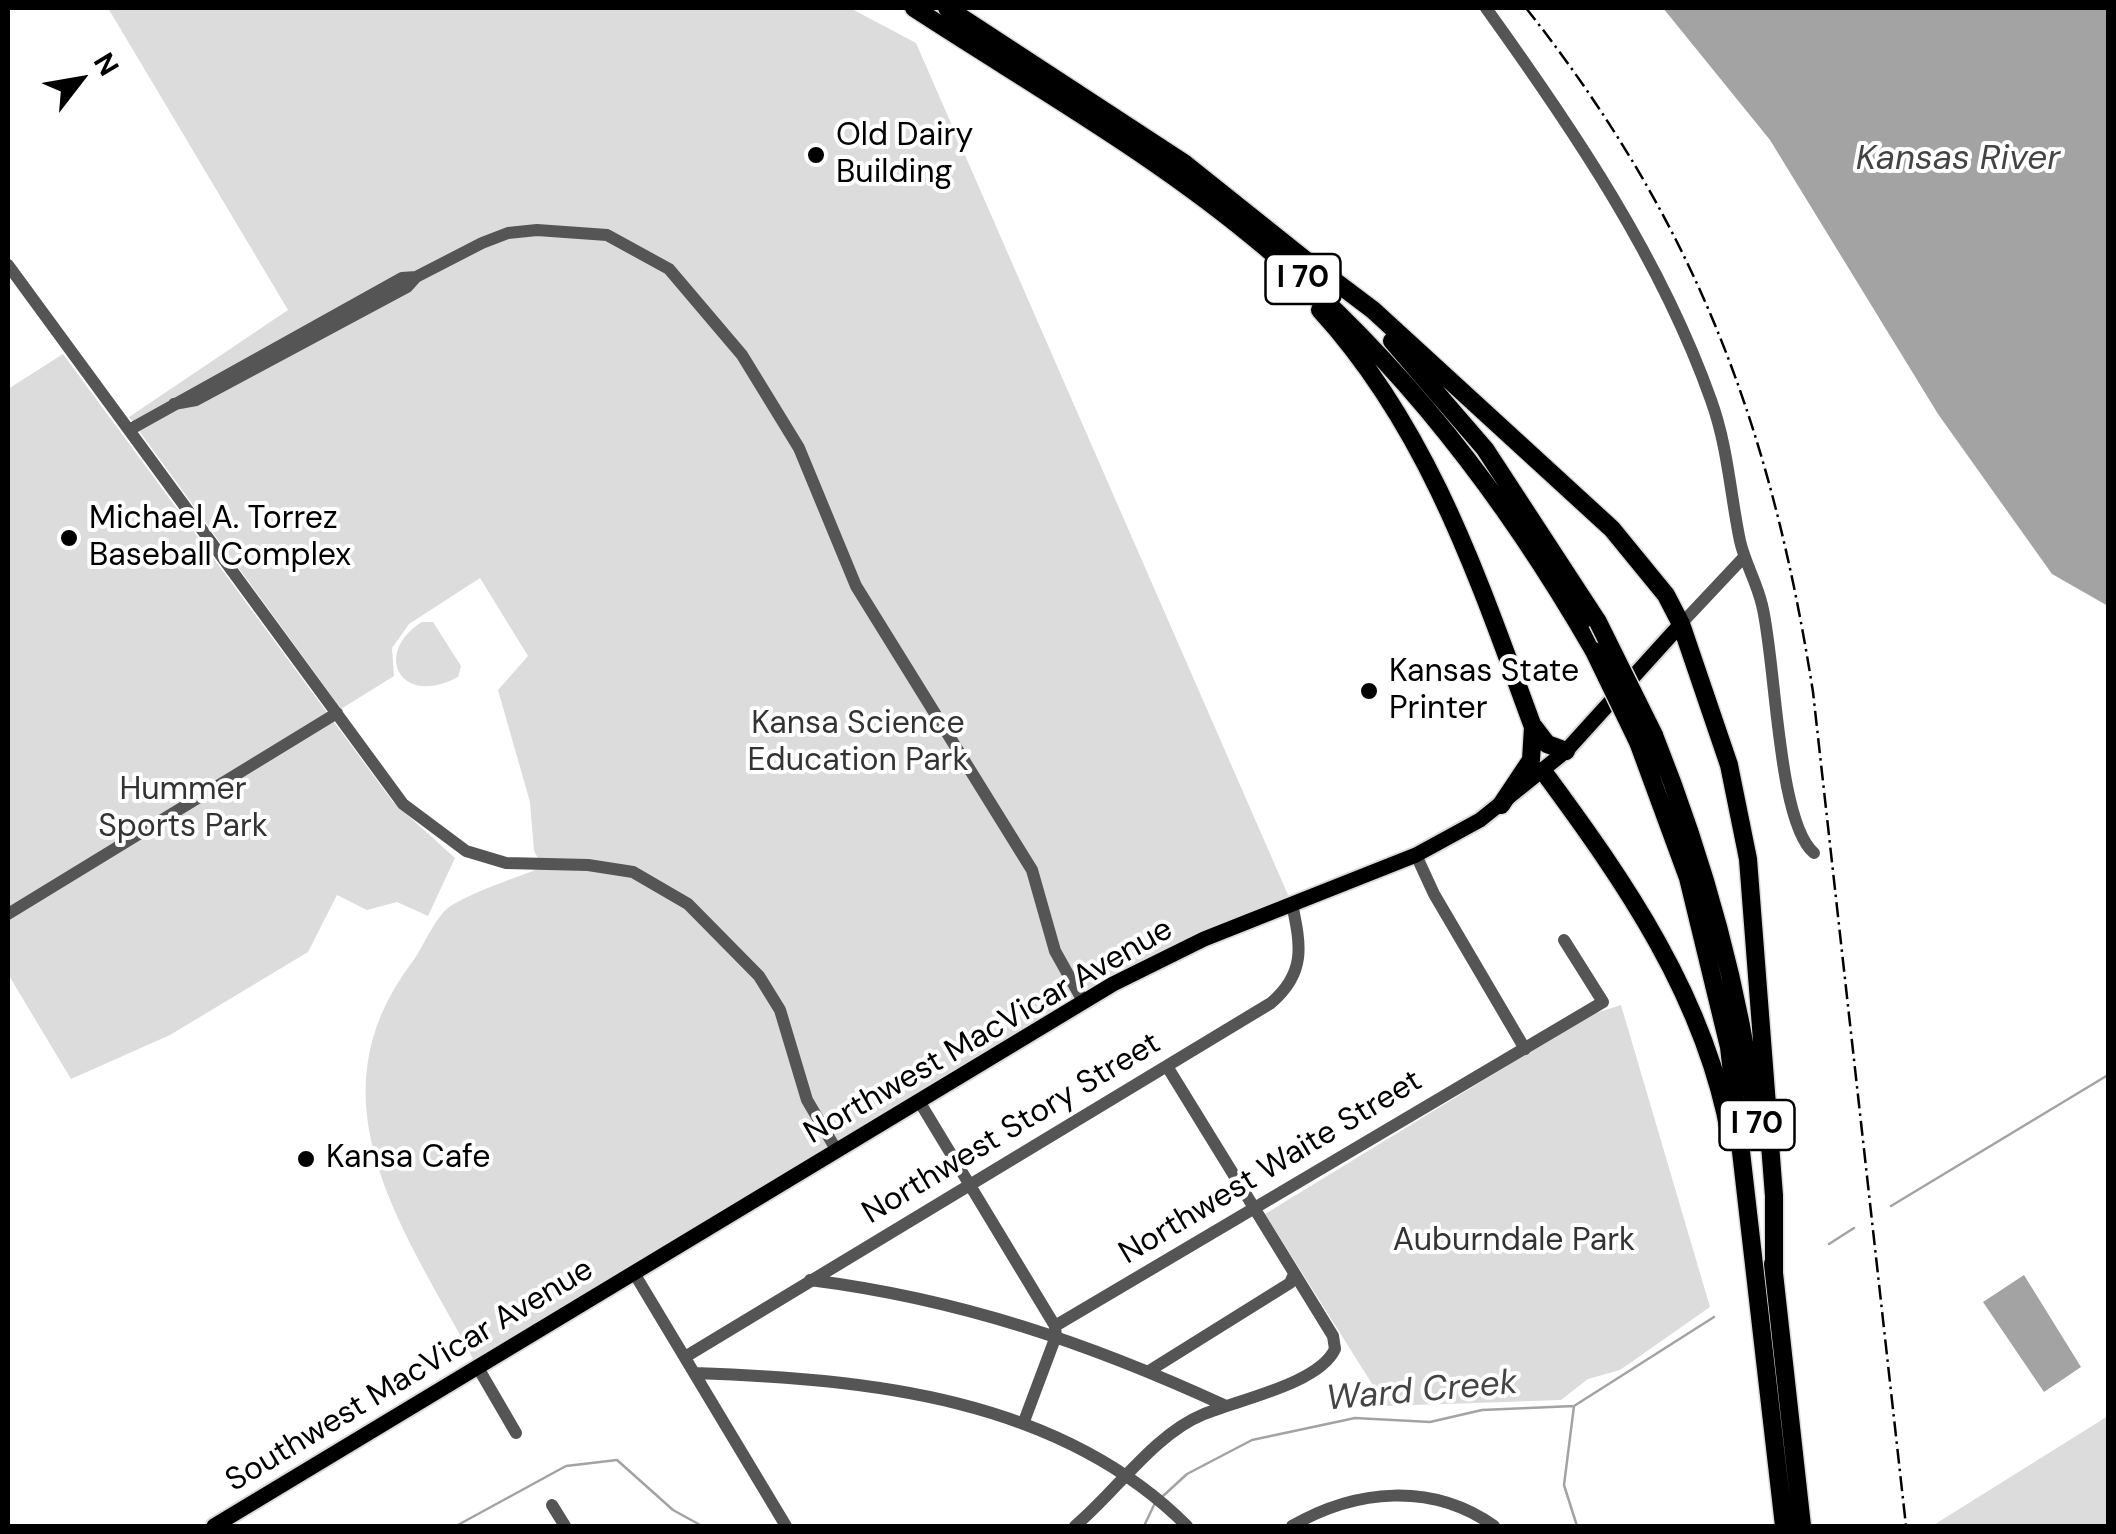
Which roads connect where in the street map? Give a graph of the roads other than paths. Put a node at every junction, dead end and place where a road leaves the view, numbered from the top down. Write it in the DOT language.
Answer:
graph roads {
  1 [pos="914,8"];
  2 [pos="947,8"];
  3 [pos="1486,8"];
  4 [pos="1240,226"];
  5 [pos="8,266"];
  6 [pos="1316,268"];
  7 [pos="129,430"];
  8 [pos="1744,557"];
  9 [pos="1680,624"];
  10 [pos="336,713"];
  11 [pos="1534,727"];
  12 [pos="1646,739"];
  13 [pos="1566,751"];
  14 [pos="1543,771"];
  15 [pos="1501,805"];
  16 [pos="1814,853"];
  17 [pos="1416,855"];
  18 [pos="1292,904"];
  19 [pos="8,914"];
  20 [pos="1564,940"];
  21 [pos="1083,1002"];
  22 [pos="1525,1049"];
  23 [pos="1168,1068"];
  24 [pos="919,1101"];
  25 [pos="837,1151"];
  26 [pos="969,1185"];
  27 [pos="1256,1211"];
  28 [pos="1751,1229"];
  29 [pos="634,1273"];
  30 [pos="1294,1274"];
  31 [pos="1774,1274"];
  32 [pos="810,1280"];
  33 [pos="1056,1331"];
  34 [pos="685,1357"];
  35 [pos="478,1366"];
  36 [pos="1149,1371"];
  37 [pos="695,1373"];
  38 [pos="1226,1406"];
  39 [pos="1023,1424"];
  40 [pos="516,1433"];
  41 [pos="1127,1478"];
  42 [pos="552,1505"];
  43 [pos="1182,1522"];
  44 [pos="214,1526"];
  45 [pos="566,1526"];
  46 [pos="786,1526"];
  47 [pos="1075,1526"];
  48 [pos="1292,1526"];
  49 [pos="1494,1526"];
  50 [pos="1784,1526"];
  51 [pos="1802,1526"];
  1 -- 4 [label="highway, I 70"];
  2 -- 6 [label="highway, I 70"];
  3 -- 8 [label="street"];
  4 -- 11 [label="highway"];
  4 -- 12 [label="highway, I 70, bridge"];
  5 -- 7 [label="street"];
  6 -- 9 [label="highway"];
  6 -- 12 [label="highway, I 70, bridge"];
  7 -- 10 [label="street"];
  7 -- 21 [label="street"];
  8 -- 9 [label="street, Northwest MacVicar Avenue"];
  8 -- 16 [label="street"];
  9 -- 13 [label="main road, Northwest MacVicar Avenue"];
  9 -- 31 [label="highway"];
  10 -- 19 [label="street"];
  10 -- 25 [label="street"];
  11 -- 13 [label="highway"];
  11 -- 15 [label="highway"];
  12 -- 28 [label="highway, I 70"];
  12 -- 31 [label="highway, I 70"];
  13 -- 14 [label="main road, Northwest MacVicar Avenue"];
  14 -- 15 [label="main road, Northwest MacVicar Avenue"];
  14 -- 28 [label="highway"];
  15 -- 17 [label="main road, Northwest MacVicar Avenue"];
  17 -- 18 [label="main road, Northwest MacVicar Avenue"];
  17 -- 22 [label="street"];
  18 -- 21 [label="main road, Northwest MacVicar Avenue"];
  18 -- 23 [label="street, Northwest Story Street"];
  20 -- 22 [label="street, Northwest Waite Street"];
  21 -- 24 [label="main road, Northwest MacVicar Avenue"];
  22 -- 27 [label="street, Northwest Waite Street"];
  23 -- 26 [label="street, Northwest Story Street"];
  23 -- 27 [label="street"];
  24 -- 25 [label="main road, Northwest MacVicar Avenue"];
  24 -- 26 [label="street"];
  25 -- 29 [label="main road, Northwest MacVicar Avenue"];
  26 -- 32 [label="street, Northwest Story Street"];
  26 -- 33 [label="street"];
  27 -- 30 [label="street"];
  27 -- 33 [label="street, Northwest Waite Street"];
  28 -- 50 [label="highway, I 70"];
  29 -- 34 [label="street"];
  29 -- 35 [label="main road, Southwest MacVicar Avenue"];
  30 -- 36 [label="street"];
  30 -- 38 [label="street"];
  31 -- 51 [label="highway, I 70"];
  32 -- 33 [label="street"];
  32 -- 34 [label="street, Northwest Story Street"];
  33 -- 36 [label="street"];
  33 -- 39 [label="street"];
  34 -- 37 [label="street"];
  35 -- 40 [label="street"];
  35 -- 44 [label="main road, Southwest MacVicar Avenue"];
  36 -- 38 [label="street"];
  37 -- 39 [label="street"];
  37 -- 46 [label="street"];
  38 -- 41 [label="street"];
  39 -- 41 [label="street"];
  41 -- 43 [label="street"];
  41 -- 47 [label="street"];
  42 -- 45 [label="street"];
  48 -- 49 [label="street"];
}
